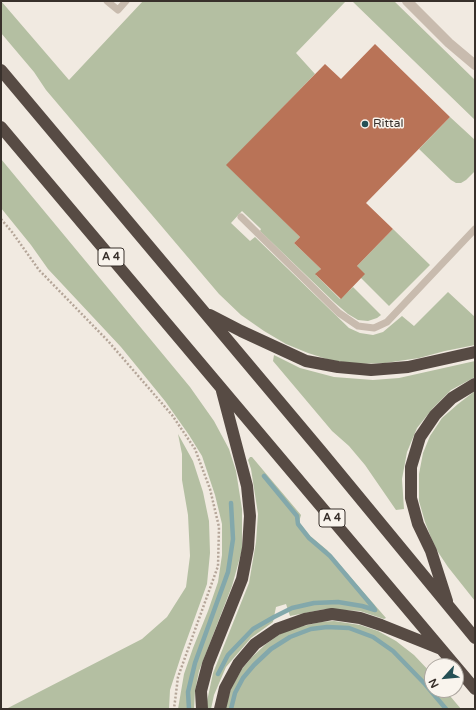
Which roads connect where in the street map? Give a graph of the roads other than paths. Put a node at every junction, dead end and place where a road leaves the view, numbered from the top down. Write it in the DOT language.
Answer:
graph roads {
  1 [pos="107,1"];
  2 [pos="126,1"];
  3 [pos="406,1"];
  4 [pos="475,65"];
  5 [pos="1,70"];
  6 [pos="1,127"];
  7 [pos="241,217"];
  8 [pos="475,229"];
  9 [pos="204,312"];
  10 [pos="475,352"];
  11 [pos="475,384"];
  12 [pos="221,388"];
  13 [pos="449,608"];
  14 [pos="475,638"];
  15 [pos="442,649"];
  16 [pos="475,689"];
  17 [pos="202,709"];
  18 [pos="220,709"];
  1 -- 2 [label="lane"];
  3 -- 4 [label="street"];
  5 -- 9 [label="highway"];
  6 -- 12 [label="highway, A 4"];
  7 -- 8 [label="lane"];
  9 -- 10 [label="highway"];
  9 -- 13 [label="highway"];
  11 -- 13 [label="highway"];
  12 -- 15 [label="highway, A 4"];
  12 -- 17 [label="highway"];
  13 -- 14 [label="highway"];
  15 -- 16 [label="highway, A 4"];
  15 -- 18 [label="highway"];
}
